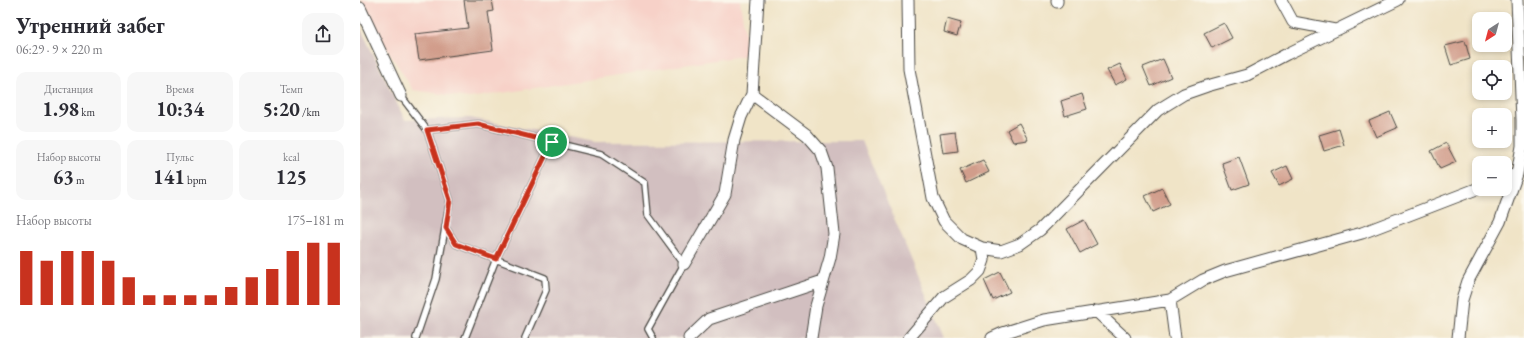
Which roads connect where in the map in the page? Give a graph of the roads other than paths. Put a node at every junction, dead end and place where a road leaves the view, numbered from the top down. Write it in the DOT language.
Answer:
graph roads {
  1 [pos="758,0"];
  2 [pos="908,0"];
  3 [pos="1281,0"];
  4 [pos="1398,0"];
  5 [pos="1517,0"];
  6 [pos="360,8"];
  7 [pos="1335,30"];
  8 [pos="752,94"];
  9 [pos="401,96"];
  10 [pos="427,130"];
  11 [pos="552,142"];
  12 [pos="1517,174"];
  13 [pos="1512,176"];
  14 [pos="1472,191"];
  15 [pos="446,228"];
  16 [pos="982,248"];
  17 [pos="496,259"];
  18 [pos="684,264"];
  19 [pos="823,281"];
  20 [pos="1170,300"];
  21 [pos="1096,311"];
  22 [pos="416,338"];
  23 [pos="465,338"];
  24 [pos="525,338"];
  25 [pos="652,338"];
  26 [pos="689,338"];
  27 [pos="811,338"];
  28 [pos="909,338"];
  29 [pos="992,338"];
  30 [pos="1124,338"];
  31 [pos="1174,338"];
  32 [pos="1458,338"];
  1 -- 8 [label="street"];
  2 -- 16 [label="street"];
  3 -- 7 [label="street"];
  4 -- 7 [label="street"];
  5 -- 12 [label="street"];
  6 -- 9 [label="street"];
  7 -- 16 [label="street"];
  8 -- 18 [label="street"];
  8 -- 19 [label="street"];
  9 -- 10 [label="lane"];
  10 -- 11 [label="lane"];
  10 -- 15 [label="lane"];
  11 -- 17 [label="lane"];
  11 -- 18 [label="lane"];
  12 -- 13 [label="street"];
  12 -- 32 [label="street"];
  14 -- 20 [label="street"];
  15 -- 17 [label="lane"];
  15 -- 22 [label="lane"];
  16 -- 28 [label="street"];
  17 -- 23 [label="lane"];
  17 -- 24 [label="lane"];
  18 -- 25 [label="lane"];
  19 -- 26 [label="street"];
  19 -- 27 [label="street"];
  20 -- 21 [label="street"];
  20 -- 31 [label="street"];
  21 -- 29 [label="street"];
  21 -- 30 [label="street"];
}
